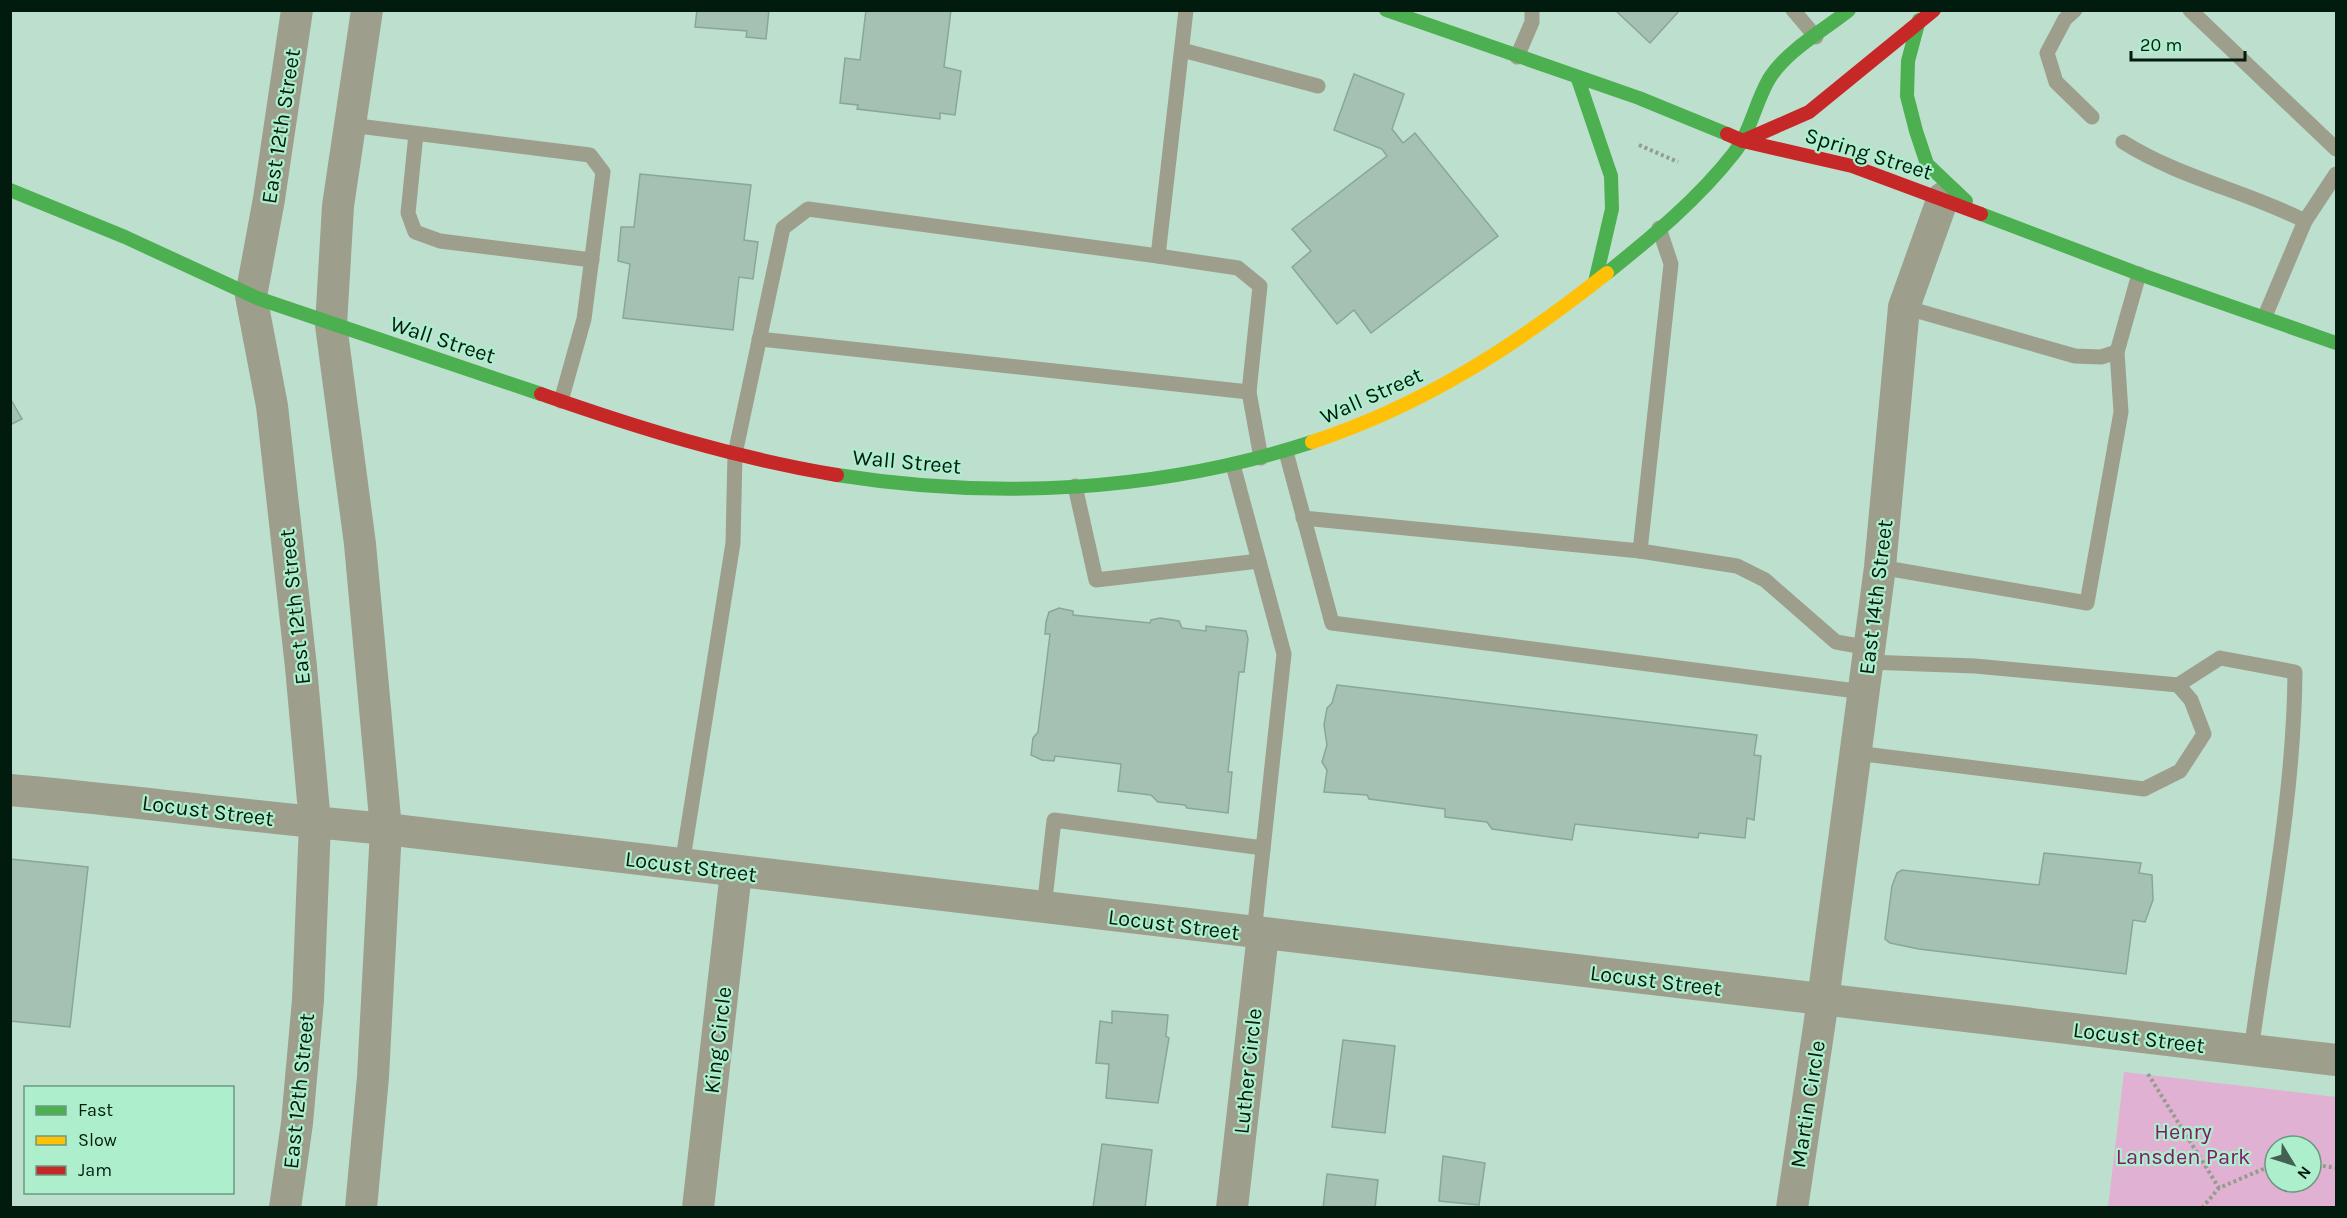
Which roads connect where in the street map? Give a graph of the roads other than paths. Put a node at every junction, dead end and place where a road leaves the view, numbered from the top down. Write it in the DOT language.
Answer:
graph roads {
  1 [pos="297,10"];
  2 [pos="367,10"];
  3 [pos="1186,10"];
  4 [pos="1386,10"];
  5 [pos="1532,10"];
  6 [pos="1793,10"];
  7 [pos="1849,10"];
  8 [pos="1934,10"];
  9 [pos="2074,10"];
  10 [pos="2190,10"];
  11 [pos="1920,20"];
  12 [pos="1816,37"];
  13 [pos="1182,50"];
  14 [pos="1517,57"];
  15 [pos="1578,79"];
  16 [pos="1318,86"];
  17 [pos="2092,117"];
  18 [pos="350,125"];
  19 [pos="416,134"];
  20 [pos="1743,141"];
  21 [pos="2123,142"];
  22 [pos="2337,149"];
  23 [pos="2337,174"];
  24 [pos="10,190"];
  25 [pos="1943,198"];
  26 [pos="1976,210"];
  27 [pos="2305,221"];
  28 [pos="1659,228"];
  29 [pos="1158,256"];
  30 [pos="592,260"];
  31 [pos="2139,274"];
  32 [pos="1595,282"];
  33 [pos="251,296"];
  34 [pos="1904,306"];
  35 [pos="2265,316"];
  36 [pos="331,325"];
  37 [pos="759,339"];
  38 [pos="2337,343"];
  39 [pos="2117,352"];
  40 [pos="1249,392"];
  41 [pos="561,401"];
  42 [pos="1286,452"];
  43 [pos="735,454"];
  44 [pos="1261,458"];
  45 [pos="1233,465"];
  46 [pos="1076,486"];
  47 [pos="1303,518"];
  48 [pos="1640,551"];
  49 [pos="1259,561"];
  50 [pos="1880,567"];
  51 [pos="1867,667"];
  52 [pos="2178,685"];
  53 [pos="1856,753"];
  54 [pos="10,790"];
  55 [pos="315,823"];
  56 [pos="386,829"];
  57 [pos="1263,848"];
  58 [pos="682,865"];
  59 [pos="736,872"];
  60 [pos="1044,908"];
  61 [pos="1259,934"];
  62 [pos="1823,1000"];
  63 [pos="2251,1051"];
  64 [pos="2337,1060"];
  65 [pos="285,1208"];
  66 [pos="360,1208"];
  67 [pos="698,1208"];
  68 [pos="1232,1208"];
  69 [pos="1791,1208"];
  1 -- 33 [label="street, East 12th Street"];
  2 -- 18 [label="street"];
  3 -- 13 [label="lane"];
  4 -- 14 [label="street, Spring Street"];
  5 -- 14 [label="lane"];
  6 -- 12 [label="lane"];
  7 -- 12 [label="street"];
  8 -- 11 [label="street"];
  9 -- 17 [label="lane"];
  10 -- 22 [label="lane"];
  11 -- 20 [label="street"];
  11 -- 26 [label="street"];
  12 -- 20 [label="street"];
  13 -- 16 [label="lane"];
  13 -- 29 [label="lane"];
  14 -- 15 [label="street, Spring Street"];
  15 -- 20 [label="street, Spring Street"];
  15 -- 32 [label="street"];
  18 -- 19 [label="lane"];
  18 -- 36 [label="street"];
  19 -- 30 [label="lane"];
  19 -- 30 [label="lane"];
  20 -- 25 [label="street, Spring Street"];
  20 -- 28 [label="street, Wall Street"];
  21 -- 27 [label="lane"];
  23 -- 27 [label="lane"];
  24 -- 33 [label="street, Wall Street"];
  25 -- 26 [label="street, Spring Street"];
  25 -- 34 [label="street, East 14th Street"];
  26 -- 31 [label="street, Spring Street"];
  27 -- 35 [label="lane"];
  28 -- 32 [label="street, Wall Street"];
  28 -- 48 [label="lane"];
  29 -- 37 [label="lane"];
  29 -- 40 [label="lane"];
  30 -- 41 [label="lane"];
  31 -- 35 [label="street, Spring Street"];
  31 -- 39 [label="lane"];
  32 -- 42 [label="street, Wall Street"];
  33 -- 36 [label="street, Wall Street"];
  33 -- 55 [label="street, East 12th Street"];
  34 -- 39 [label="lane"];
  34 -- 50 [label="street, East 14th Street"];
  35 -- 38 [label="street, Spring Street"];
  36 -- 41 [label="street, Wall Street"];
  36 -- 56 [label="street"];
  37 -- 40 [label="lane"];
  37 -- 43 [label="lane"];
  39 -- 50 [label="lane"];
  40 -- 44 [label="lane"];
  41 -- 43 [label="street, Wall Street"];
  42 -- 44 [label="street, Wall Street"];
  42 -- 47 [label="lane"];
  43 -- 46 [label="street, Wall Street"];
  43 -- 58 [label="lane"];
  44 -- 45 [label="street, Wall Street"];
  45 -- 46 [label="street, Wall Street"];
  45 -- 49 [label="lane"];
  46 -- 49 [label="lane"];
  47 -- 48 [label="lane"];
  47 -- 51 [label="lane"];
  48 -- 51 [label="lane"];
  49 -- 57 [label="lane"];
  50 -- 51 [label="street, East 14th Street"];
  51 -- 52 [label="lane"];
  51 -- 53 [label="street, East 14th Street"];
  52 -- 53 [label="lane"];
  52 -- 63 [label="lane"];
  53 -- 62 [label="street, East 14th Street"];
  54 -- 55 [label="street, Locust Street"];
  55 -- 56 [label="street, Locust Street"];
  55 -- 65 [label="street, East 12th Street"];
  56 -- 58 [label="street, Locust Street"];
  56 -- 66 [label="street"];
  57 -- 60 [label="lane"];
  57 -- 61 [label="lane"];
  58 -- 59 [label="street, Locust Street"];
  59 -- 60 [label="street, Locust Street"];
  59 -- 67 [label="street, King Circle"];
  60 -- 61 [label="street, Locust Street"];
  61 -- 62 [label="street, Locust Street"];
  61 -- 68 [label="street, Luther Circle"];
  62 -- 63 [label="street, Locust Street"];
  62 -- 69 [label="street, Martin Circle"];
  63 -- 64 [label="street, Locust Street"];
}
